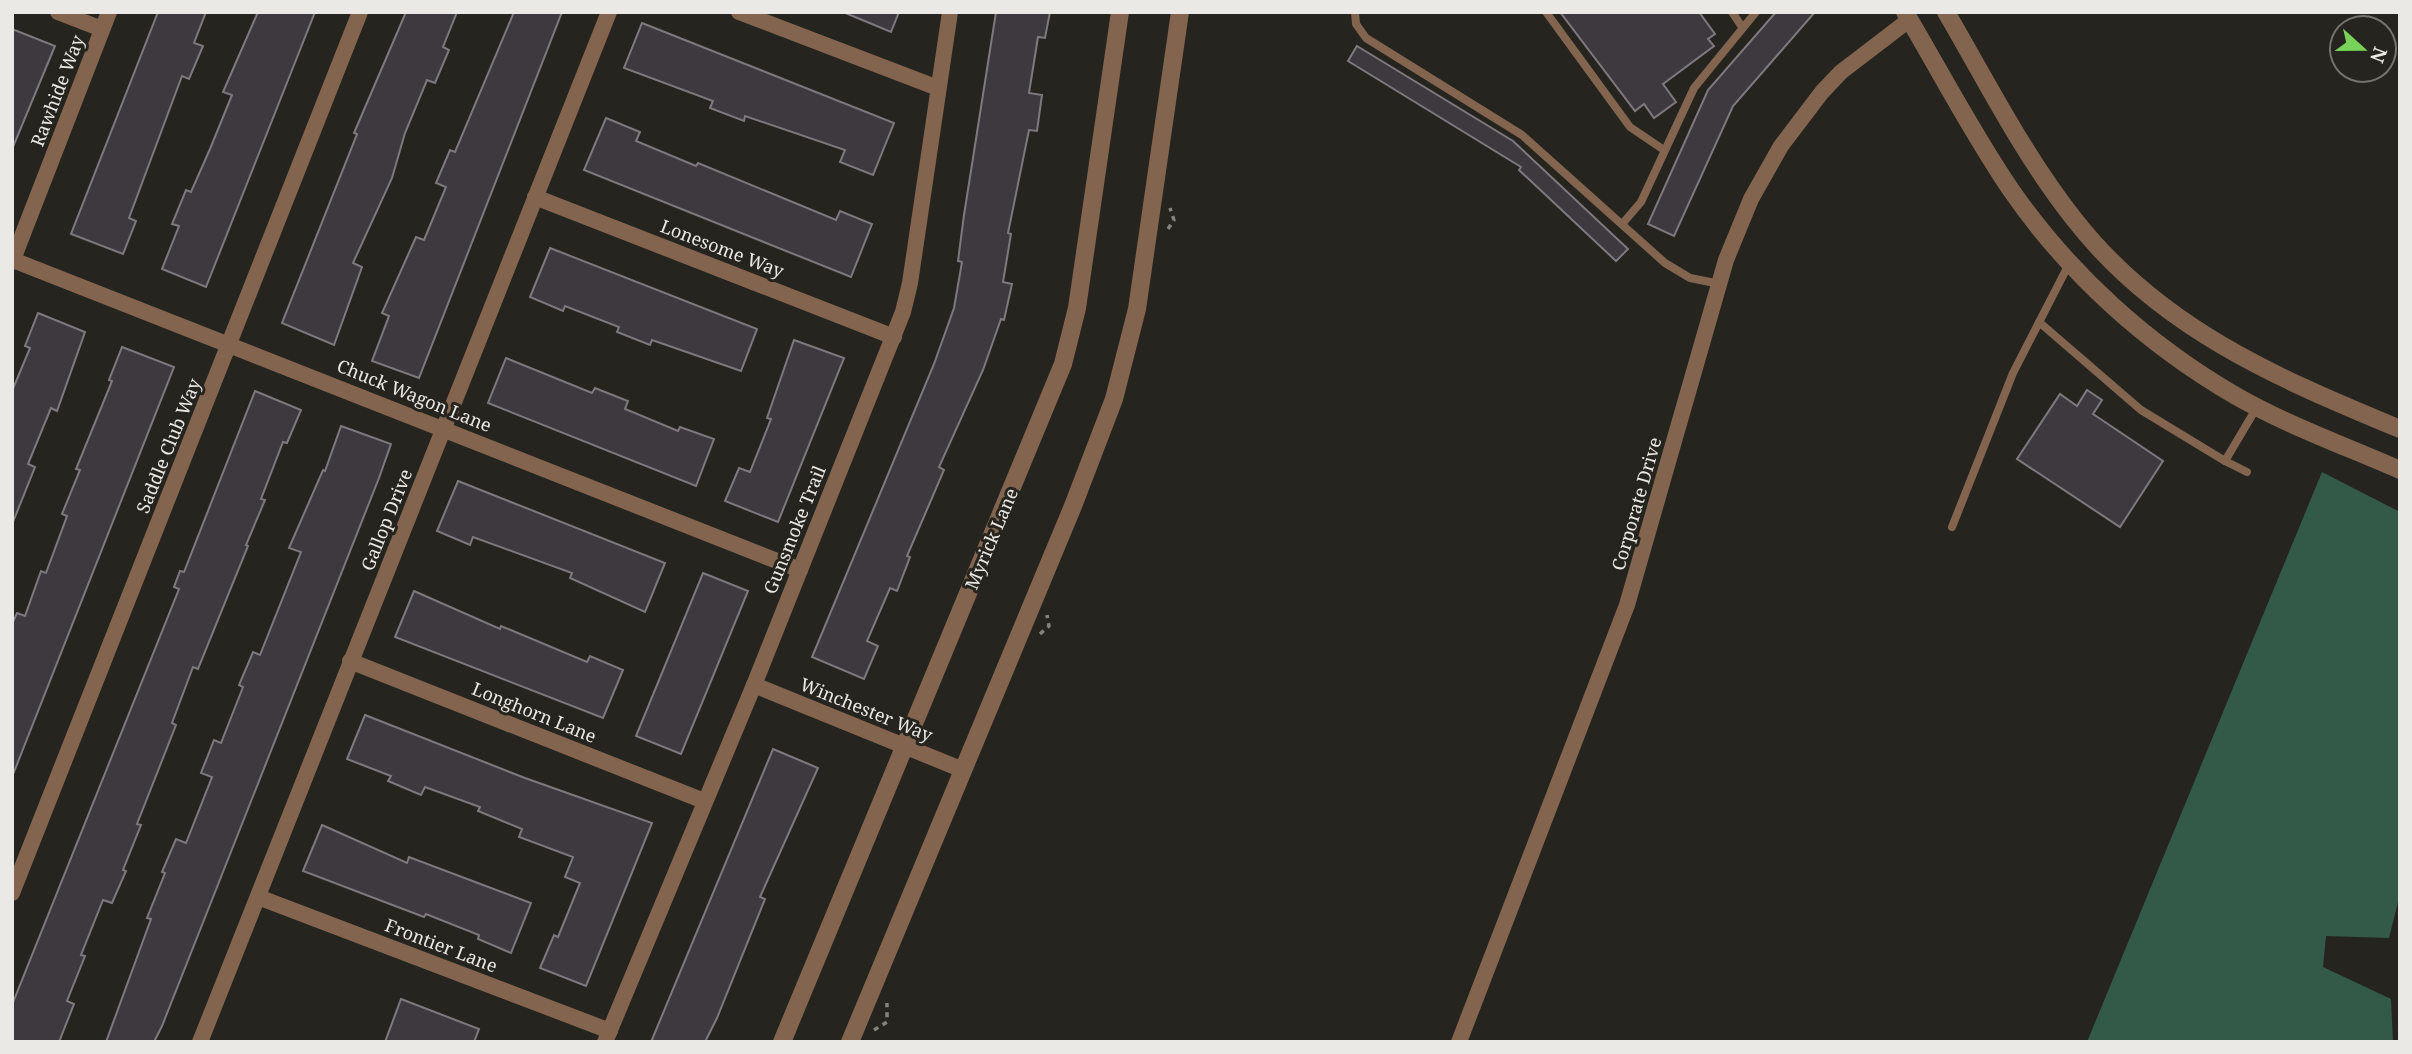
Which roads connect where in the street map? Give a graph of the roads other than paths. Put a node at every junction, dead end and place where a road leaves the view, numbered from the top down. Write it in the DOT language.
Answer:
graph roads {
  1 [pos="58,12"];
  2 [pos="109,12"];
  3 [pos="360,12"];
  4 [pos="609,12"];
  5 [pos="739,12"];
  6 [pos="950,12"];
  7 [pos="1121,12"];
  8 [pos="1180,12"];
  9 [pos="1355,12"];
  10 [pos="1546,12"];
  11 [pos="1732,12"];
  12 [pos="1756,12"];
  13 [pos="1946,12"];
  14 [pos="1907,16"];
  15 [pos="1742,27"];
  16 [pos="102,29"];
  17 [pos="938,88"];
  18 [pos="1664,149"];
  19 [pos="535,197"];
  20 [pos="1623,223"];
  21 [pos="13,261"];
  22 [pos="2070,262"];
  23 [pos="1720,284"];
  24 [pos="2039,322"];
  25 [pos="894,337"];
  26 [pos="229,344"];
  27 [pos="2257,407"];
  28 [pos="444,429"];
  29 [pos="2400,429"];
  30 [pos="2225,461"];
  31 [pos="2400,470"];
  32 [pos="2248,472"];
  33 [pos="1952,527"];
  34 [pos="800,570"];
  35 [pos="350,661"];
  36 [pos="754,685"];
  37 [pos="905,746"];
  38 [pos="963,770"];
  39 [pos="704,801"];
  40 [pos="12,893"];
  41 [pos="258,897"];
  42 [pos="607,1036"];
  43 [pos="201,1042"];
  44 [pos="782,1042"];
  45 [pos="850,1042"];
  46 [pos="1459,1042"];
  1 -- 16 [label="street"];
  2 -- 16 [label="street, Rawhide Way"];
  3 -- 26 [label="street, Saddle Club Way"];
  4 -- 19 [label="street, Gallop Drive"];
  5 -- 17 [label="street"];
  6 -- 17 [label="street, Gunsmoke Trail"];
  7 -- 37 [label="street, Myrick Lane"];
  8 -- 38 [label="street"];
  9 -- 20 [label="lane"];
  10 -- 18 [label="lane"];
  11 -- 15 [label="lane"];
  12 -- 15 [label="lane"];
  13 -- 29 [label="street"];
  14 -- 22 [label="street"];
  14 -- 23 [label="street, Corporate Drive"];
  15 -- 18 [label="lane"];
  16 -- 21 [label="street, Rawhide Way"];
  17 -- 25 [label="street, Gunsmoke Trail"];
  18 -- 20 [label="lane"];
  19 -- 25 [label="street, Lonesome Way"];
  19 -- 28 [label="street, Gallop Drive"];
  20 -- 23 [label="lane"];
  21 -- 26 [label="street, Chuck Wagon Lane"];
  22 -- 24 [label="lane"];
  22 -- 27 [label="street"];
  23 -- 46 [label="street, Corporate Drive"];
  24 -- 30 [label="lane"];
  24 -- 33 [label="lane"];
  25 -- 34 [label="street, Gunsmoke Trail"];
  26 -- 28 [label="street, Chuck Wagon Lane"];
  26 -- 40 [label="street, Saddle Club Way"];
  27 -- 30 [label="lane"];
  27 -- 31 [label="street"];
  28 -- 34 [label="street, Chuck Wagon Lane"];
  28 -- 35 [label="street, Gallop Drive"];
  30 -- 32 [label="lane"];
  34 -- 36 [label="street, Gunsmoke Trail"];
  35 -- 39 [label="street, Longhorn Lane"];
  35 -- 41 [label="street, Gallop Drive"];
  36 -- 37 [label="street, Winchester Way"];
  36 -- 39 [label="street, Gunsmoke Trail"];
  37 -- 38 [label="street, Winchester Way"];
  37 -- 44 [label="street, Myrick Lane"];
  38 -- 45 [label="street"];
  39 -- 42 [label="street, Gunsmoke Trail"];
  41 -- 42 [label="street, Frontier Lane"];
  41 -- 43 [label="street, Gallop Drive"];
}
